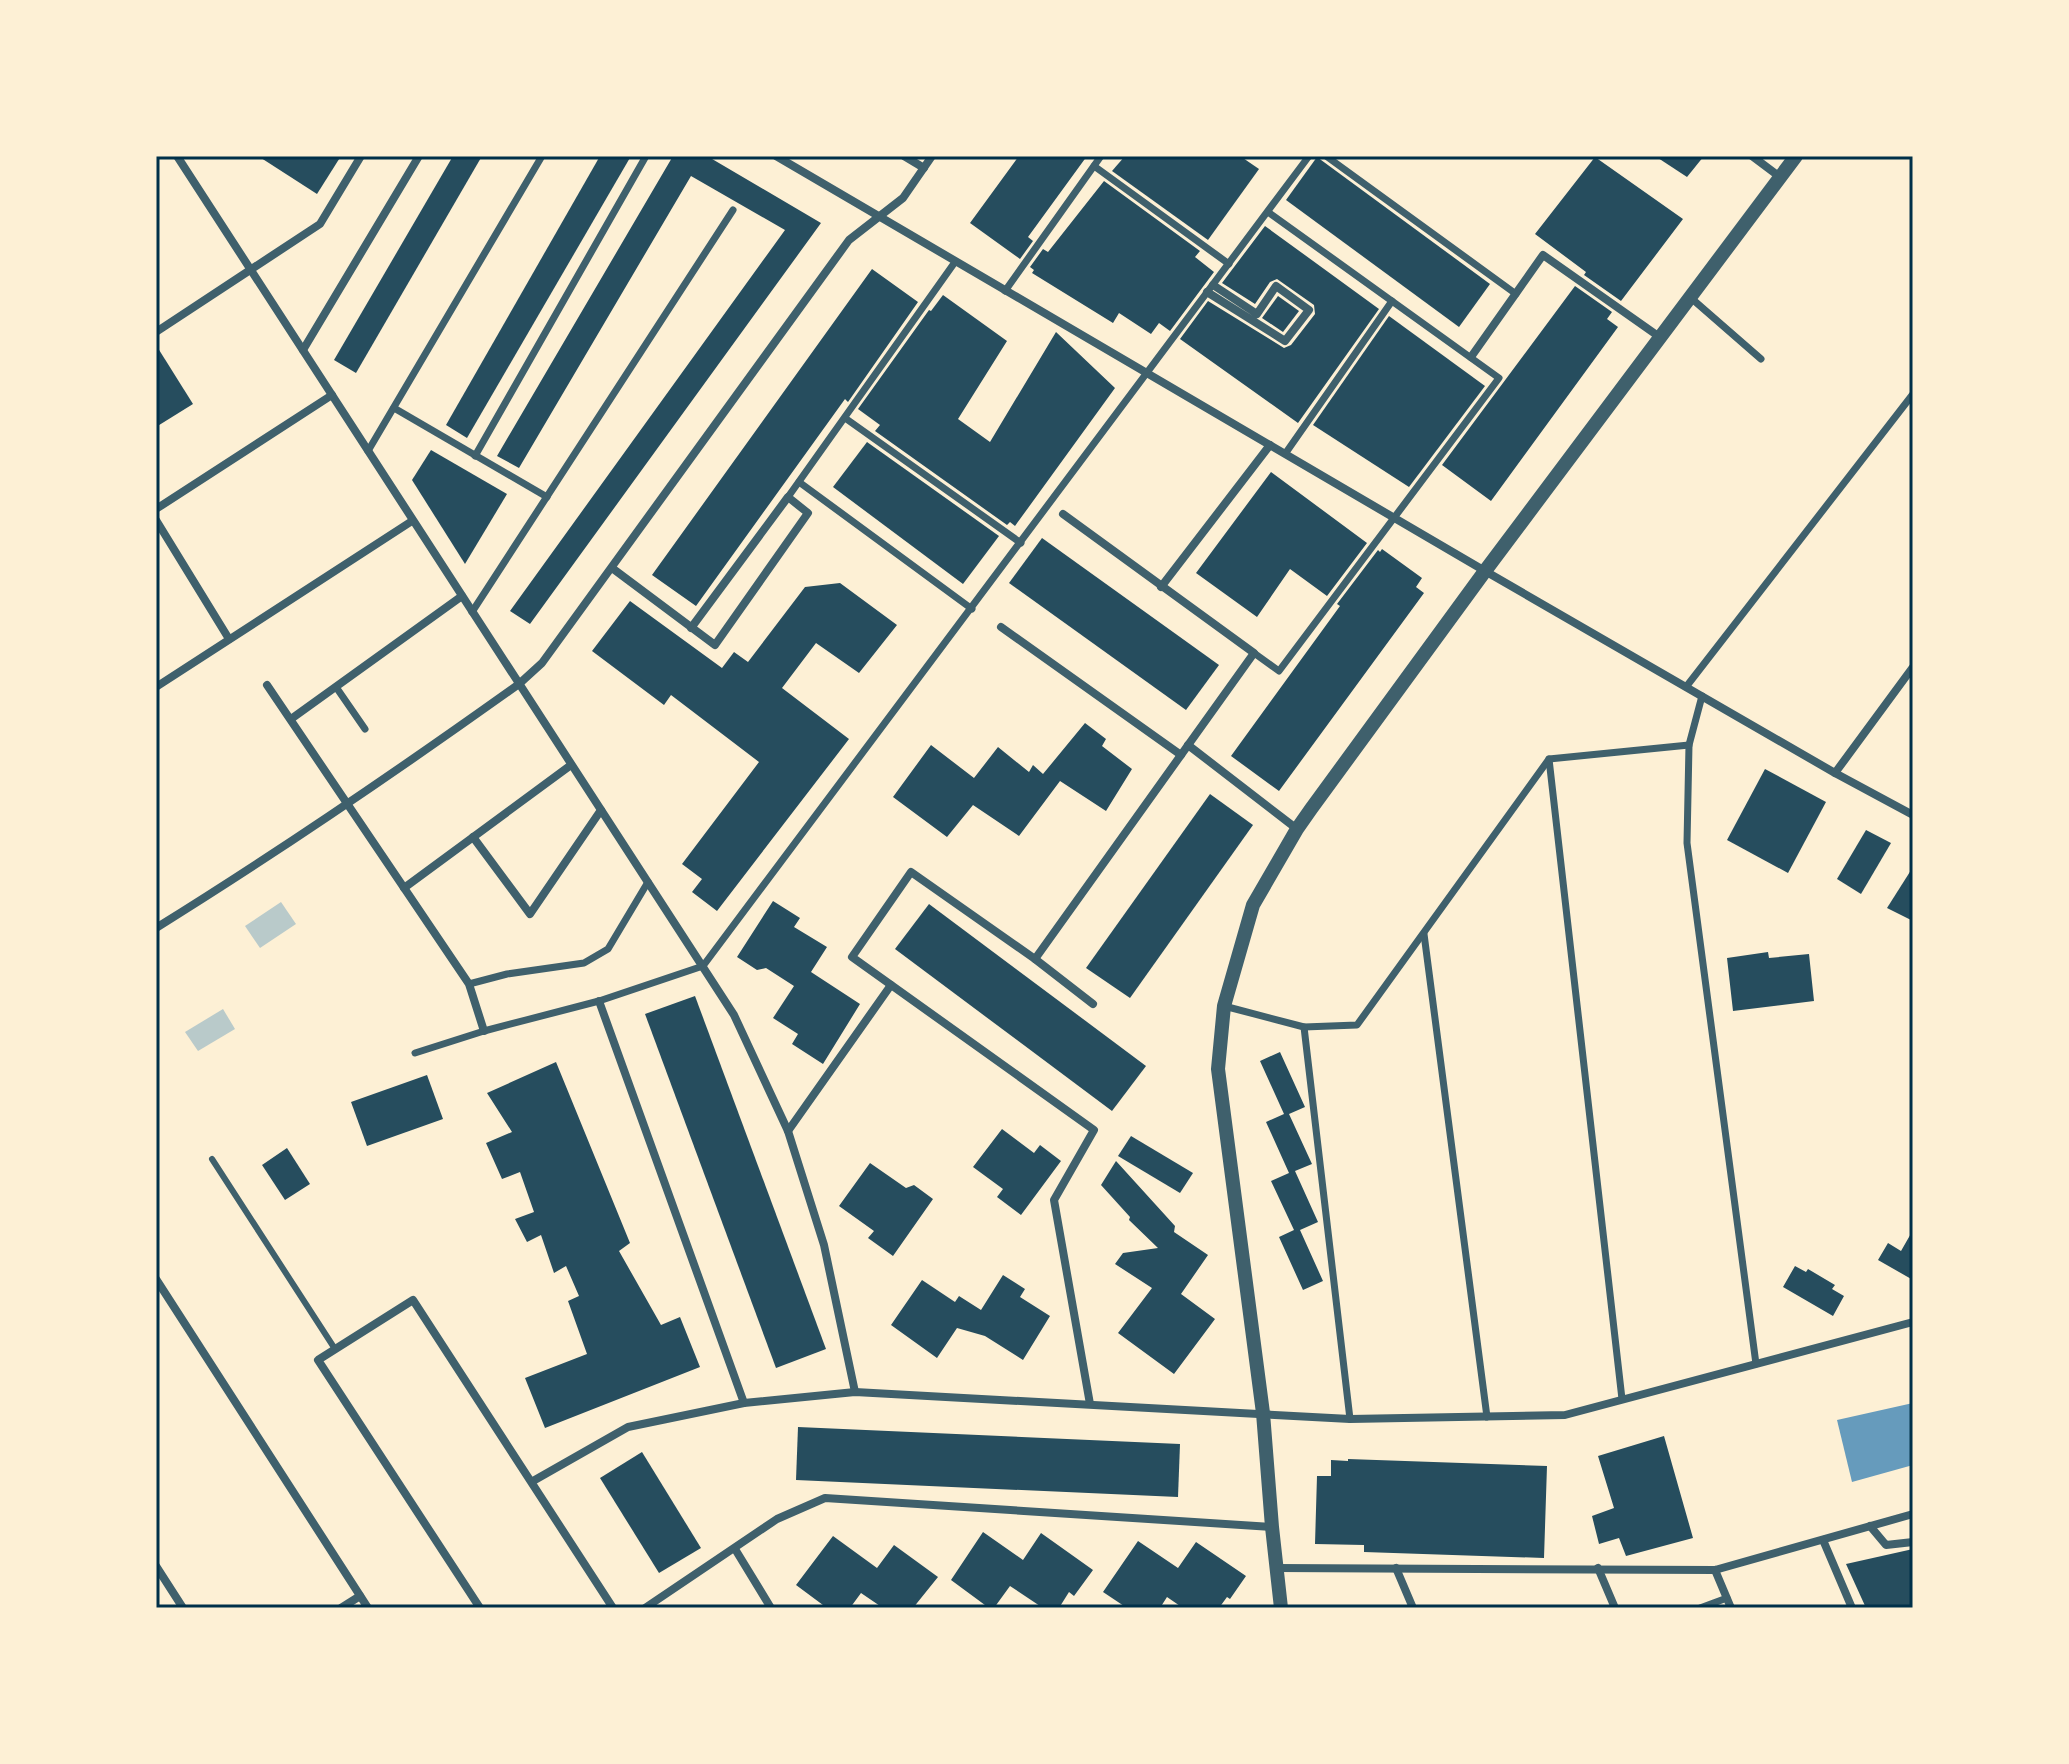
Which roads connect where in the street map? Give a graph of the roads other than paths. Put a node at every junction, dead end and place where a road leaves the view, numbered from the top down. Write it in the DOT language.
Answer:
graph roads {
  1 [pos="177,156"];
  2 [pos="361,156"];
  3 [pos="419,156"];
  4 [pos="542,156"];
  5 [pos="646,156"];
  6 [pos="776,156"];
  7 [pos="904,156"];
  8 [pos="932,156"];
  9 [pos="1101,156"];
  10 [pos="1309,156"];
  11 [pos="1326,156"];
  12 [pos="1752,156"];
  13 [pos="1796,156"];
  14 [pos="1094,166"];
  15 [pos="924,168"];
  16 [pos="1780,177"];
  17 [pos="733,210"];
  18 [pos="1268,212"];
  19 [pos="879,217"];
  20 [pos="955,262"];
  21 [pos="1229,264"];
  22 [pos="251,271"];
  23 [pos="1210,289"];
  24 [pos="1005,291"];
  25 [pos="1516,294"];
  26 [pos="1691,298"];
  27 [pos="1392,301"];
  28 [pos="156,332"];
  29 [pos="1661,338"];
  30 [pos="303,350"];
  31 [pos="1471,357"];
  32 [pos="1761,359"];
  33 [pos="1147,374"];
  34 [pos="1913,394"];
  35 [pos="332,395"];
  36 [pos="394,408"];
  37 [pos="845,418"];
  38 [pos="1270,445"];
  39 [pos="368,451"];
  40 [pos="1285,454"];
  41 [pos="475,456"];
  42 [pos="799,482"];
  43 [pos="547,497"];
  44 [pos="788,497"];
  45 [pos="156,509"];
  46 [pos="1063,514"];
  47 [pos="1395,518"];
  48 [pos="156,520"];
  49 [pos="412,521"];
  50 [pos="1021,543"];
  51 [pos="612,568"];
  52 [pos="1485,571"];
  53 [pos="1161,587"];
  54 [pos="462,596"];
  55 [pos="972,609"];
  56 [pos="472,612"];
  57 [pos="1001,627"];
  58 [pos="691,628"];
  59 [pos="229,639"];
  60 [pos="1254,653"];
  61 [pos="1913,667"];
  62 [pos="519,684"];
  63 [pos="267,685"];
  64 [pos="156,687"];
  65 [pos="336,687"];
  66 [pos="1686,687"];
  67 [pos="1702,696"];
  68 [pos="291,719"];
  69 [pos="365,729"];
  70 [pos="1188,745"];
  71 [pos="1689,745"];
  72 [pos="1181,755"];
  73 [pos="1549,759"];
  74 [pos="571,765"];
  75 [pos="1835,773"];
  76 [pos="348,804"];
  77 [pos="601,810"];
  78 [pos="1913,815"];
  79 [pos="1297,829"];
  80 [pos="473,837"];
  81 [pos="648,882"];
  82 [pos="404,888"];
  83 [pos="156,928"];
  84 [pos="1424,934"];
  85 [pos="1035,959"];
  86 [pos="703,966"];
  87 [pos="469,984"];
  88 [pos="891,985"];
  89 [pos="599,1001"];
  90 [pos="1093,1004"];
  91 [pos="1224,1006"];
  92 [pos="1304,1027"];
  93 [pos="484,1031"];
  94 [pos="415,1053"];
  95 [pos="788,1131"];
  96 [pos="212,1159"];
  97 [pos="156,1279"];
  98 [pos="1913,1322"];
  99 [pos="335,1349"];
  100 [pos="1756,1364"];
  101 [pos="855,1392"];
  102 [pos="1622,1399"];
  103 [pos="744,1403"];
  104 [pos="1090,1404"];
  105 [pos="1263,1413"];
  106 [pos="1487,1417"];
  107 [pos="1350,1419"];
  108 [pos="533,1481"];
  109 [pos="1913,1514"];
  110 [pos="1870,1526"];
  111 [pos="1272,1527"];
  112 [pos="1823,1540"];
  113 [pos="1913,1542"];
  114 [pos="735,1549"];
  115 [pos="156,1566"];
  116 [pos="1276,1568"];
  117 [pos="1396,1568"];
  118 [pos="1598,1568"];
  119 [pos="1715,1570"];
  120 [pos="360,1596"];
  121 [pos="1727,1598"];
  122 [pos="183,1608"];
  123 [pos="341,1608"];
  124 [pos="368,1608"];
  125 [pos="480,1608"];
  126 [pos="613,1608"];
  127 [pos="645,1608"];
  128 [pos="771,1608"];
  129 [pos="1281,1608"];
  130 [pos="1413,1608"];
  131 [pos="1615,1608"];
  132 [pos="1700,1608"];
  133 [pos="1731,1608"];
  134 [pos="1852,1608"];
  1 -- 22 [label="street"];
  2 -- 22 [label="street"];
  3 -- 30 [label="street"];
  4 -- 36 [label="street"];
  5 -- 41 [label="street"];
  6 -- 19 [label="street"];
  7 -- 15 [label="street"];
  8 -- 15 [label="street"];
  9 -- 14 [label="street"];
  10 -- 18 [label="street"];
  11 -- 25 [label="street"];
  12 -- 16 [label="street"];
  13 -- 16 [label="street"];
  14 -- 21 [label="street"];
  14 -- 24 [label="street"];
  15 -- 19 [label="street"];
  16 -- 26 [label="street"];
  17 -- 43 [label="street"];
  18 -- 21 [label="street"];
  18 -- 27 [label="street"];
  19 -- 20 [label="street"];
  19 -- 51 [label="street"];
  20 -- 24 [label="street"];
  20 -- 37 [label="street"];
  21 -- 23 [label="street"];
  22 -- 28 [label="street"];
  22 -- 30 [label="street"];
  23 -- 23 [label="street"];
  23 -- 33 [label="street"];
  24 -- 33 [label="street"];
  25 -- 29 [label="street"];
  25 -- 31 [label="street"];
  26 -- 29 [label="street"];
  26 -- 32 [label="street"];
  27 -- 31 [label="street"];
  27 -- 40 [label="street"];
  29 -- 52 [label="street"];
  30 -- 35 [label="street"];
  31 -- 47 [label="street"];
  33 -- 38 [label="street"];
  33 -- 50 [label="street"];
  34 -- 66 [label="street"];
  35 -- 39 [label="street"];
  35 -- 45 [label="street"];
  36 -- 39 [label="street"];
  36 -- 41 [label="street"];
  37 -- 42 [label="street"];
  37 -- 50 [label="street"];
  38 -- 40 [label="street"];
  38 -- 53 [label="street"];
  39 -- 49 [label="street"];
  40 -- 47 [label="street"];
  41 -- 43 [label="street"];
  42 -- 44 [label="street"];
  42 -- 55 [label="street"];
  43 -- 56 [label="street"];
  44 -- 58 [label="street"];
  44 -- 58 [label="street"];
  46 -- 53 [label="street"];
  47 -- 52 [label="street"];
  47 -- 60 [label="street"];
  48 -- 59 [label="street"];
  49 -- 54 [label="street"];
  49 -- 59 [label="street"];
  50 -- 55 [label="street"];
  51 -- 58 [label="street"];
  51 -- 62 [label="street"];
  52 -- 66 [label="street"];
  52 -- 79 [label="street"];
  53 -- 60 [label="street"];
  54 -- 56 [label="street"];
  54 -- 65 [label="street"];
  55 -- 86 [label="street"];
  56 -- 62 [label="street"];
  57 -- 72 [label="street"];
  59 -- 64 [label="street"];
  60 -- 70 [label="street"];
  61 -- 75 [label="street"];
  62 -- 74 [label="street"];
  62 -- 76 [label="street"];
  63 -- 68 [label="street"];
  65 -- 68 [label="street"];
  65 -- 69 [label="street"];
  66 -- 67 [label="street"];
  67 -- 71 [label="street"];
  67 -- 75 [label="street"];
  68 -- 76 [label="street"];
  70 -- 72 [label="street"];
  70 -- 79 [label="street"];
  71 -- 73 [label="street"];
  71 -- 100 [label="street"];
  72 -- 85 [label="street"];
  73 -- 84 [label="street"];
  73 -- 102 [label="street"];
  74 -- 77 [label="street"];
  74 -- 80 [label="street"];
  75 -- 78 [label="street"];
  76 -- 82 [label="street"];
  76 -- 83 [label="street"];
  77 -- 80 [label="street"];
  77 -- 81 [label="street"];
  79 -- 91 [label="street"];
  80 -- 82 [label="street"];
  81 -- 86 [label="street"];
  81 -- 87 [label="street"];
  82 -- 87 [label="street"];
  84 -- 92 [label="street"];
  84 -- 106 [label="street"];
  85 -- 88 [label="street"];
  85 -- 90 [label="street"];
  86 -- 89 [label="street"];
  86 -- 95 [label="street"];
  87 -- 93 [label="street"];
  88 -- 95 [label="street"];
  88 -- 104 [label="street"];
  89 -- 93 [label="street"];
  89 -- 103 [label="street"];
  91 -- 92 [label="street"];
  91 -- 105 [label="street"];
  92 -- 107 [label="street"];
  93 -- 94 [label="street"];
  95 -- 101 [label="street"];
  96 -- 99 [label="lane"];
  97 -- 120 [label="street"];
  98 -- 100 [label="street"];
  99 -- 108 [label="street"];
  99 -- 125 [label="street"];
  100 -- 102 [label="street"];
  101 -- 103 [label="street"];
  101 -- 104 [label="street"];
  102 -- 106 [label="street"];
  103 -- 108 [label="street"];
  104 -- 105 [label="street"];
  105 -- 107 [label="street"];
  105 -- 111 [label="street"];
  106 -- 107 [label="street"];
  108 -- 126 [label="street"];
  109 -- 110 [label="street"];
  110 -- 112 [label="street"];
  110 -- 113 [label="street"];
  111 -- 114 [label="street"];
  111 -- 116 [label="street"];
  112 -- 119 [label="street"];
  112 -- 134 [label="street"];
  114 -- 127 [label="street"];
  114 -- 128 [label="street"];
  115 -- 122 [label="street"];
  116 -- 117 [label="street"];
  116 -- 129 [label="street"];
  117 -- 118 [label="street"];
  117 -- 130 [label="street"];
  118 -- 119 [label="street"];
  118 -- 131 [label="street"];
  119 -- 121 [label="street"];
  120 -- 123 [label="street"];
  120 -- 124 [label="street"];
  121 -- 132 [label="street"];
  121 -- 133 [label="street"];
}
